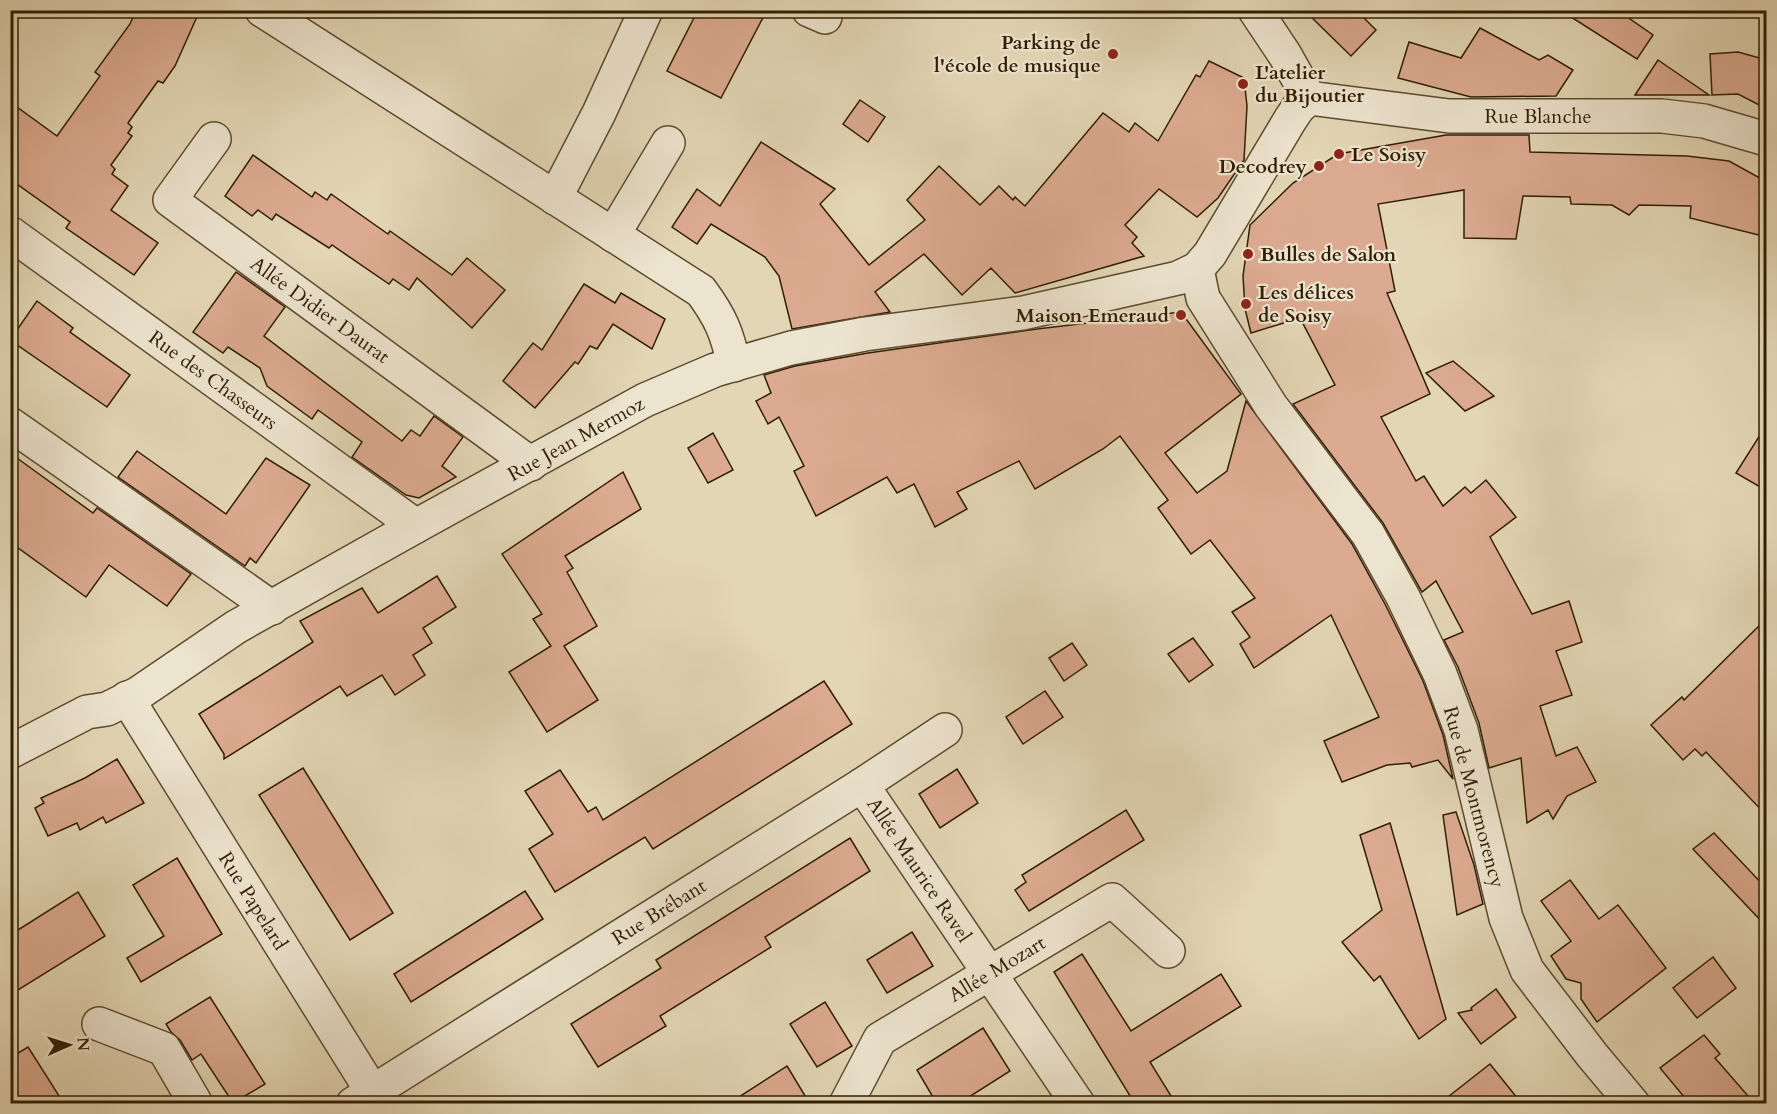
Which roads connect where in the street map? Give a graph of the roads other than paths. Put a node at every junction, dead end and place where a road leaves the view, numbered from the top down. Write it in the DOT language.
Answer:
graph roads {
  1 [pos="262,10"];
  2 [pos="646,10"];
  3 [pos="1255,10"];
  4 [pos="1309,98"];
  5 [pos="214,139"];
  6 [pos="1767,139"];
  7 [pos="668,143"];
  8 [pos="555,198"];
  9 [pos="10,233"];
  10 [pos="613,235"];
  11 [pos="1197,269"];
  12 [pos="734,365"];
  13 [pos="10,424"];
  14 [pos="531,464"];
  15 [pos="416,526"];
  16 [pos="272,608"];
  17 [pos="127,699"];
  18 [pos="945,730"];
  19 [pos="10,752"];
  20 [pos="862,785"];
  21 [pos="1168,951"];
  22 [pos="990,973"];
  23 [pos="99,1024"];
  24 [pos="368,1099"];
  25 [pos="196,1104"];
  26 [pos="846,1104"];
  27 [pos="1078,1104"];
  28 [pos="1633,1104"];
  1 -- 8 [label="street"];
  2 -- 8 [label="street"];
  3 -- 4 [label="street"];
  4 -- 6 [label="street, Rue Blanche"];
  4 -- 11 [label="street"];
  5 -- 14 [label="street, Allée Didier Daurat"];
  7 -- 10 [label="street"];
  8 -- 10 [label="street"];
  9 -- 15 [label="street, Rue des Chasseurs"];
  10 -- 12 [label="street"];
  11 -- 12 [label="street, Rue Jean Mermoz"];
  11 -- 28 [label="street, Rue de Montmorency"];
  12 -- 14 [label="street, Rue Jean Mermoz"];
  13 -- 16 [label="street"];
  14 -- 15 [label="street, Rue Jean Mermoz"];
  15 -- 16 [label="street, Rue Jean Mermoz"];
  16 -- 17 [label="street, Rue Jean Mermoz"];
  17 -- 19 [label="street, Rue Jean Mermoz"];
  17 -- 24 [label="street, Rue Papelard"];
  18 -- 20 [label="street, Rue Brébant"];
  20 -- 22 [label="street, Allée Maurice Ravel"];
  20 -- 24 [label="street, Rue Brébant"];
  21 -- 22 [label="street, Allée Mozart"];
  22 -- 26 [label="street, Allée Mozart"];
  22 -- 27 [label="street, Allée Maurice Ravel"];
  23 -- 25 [label="street"];
}
